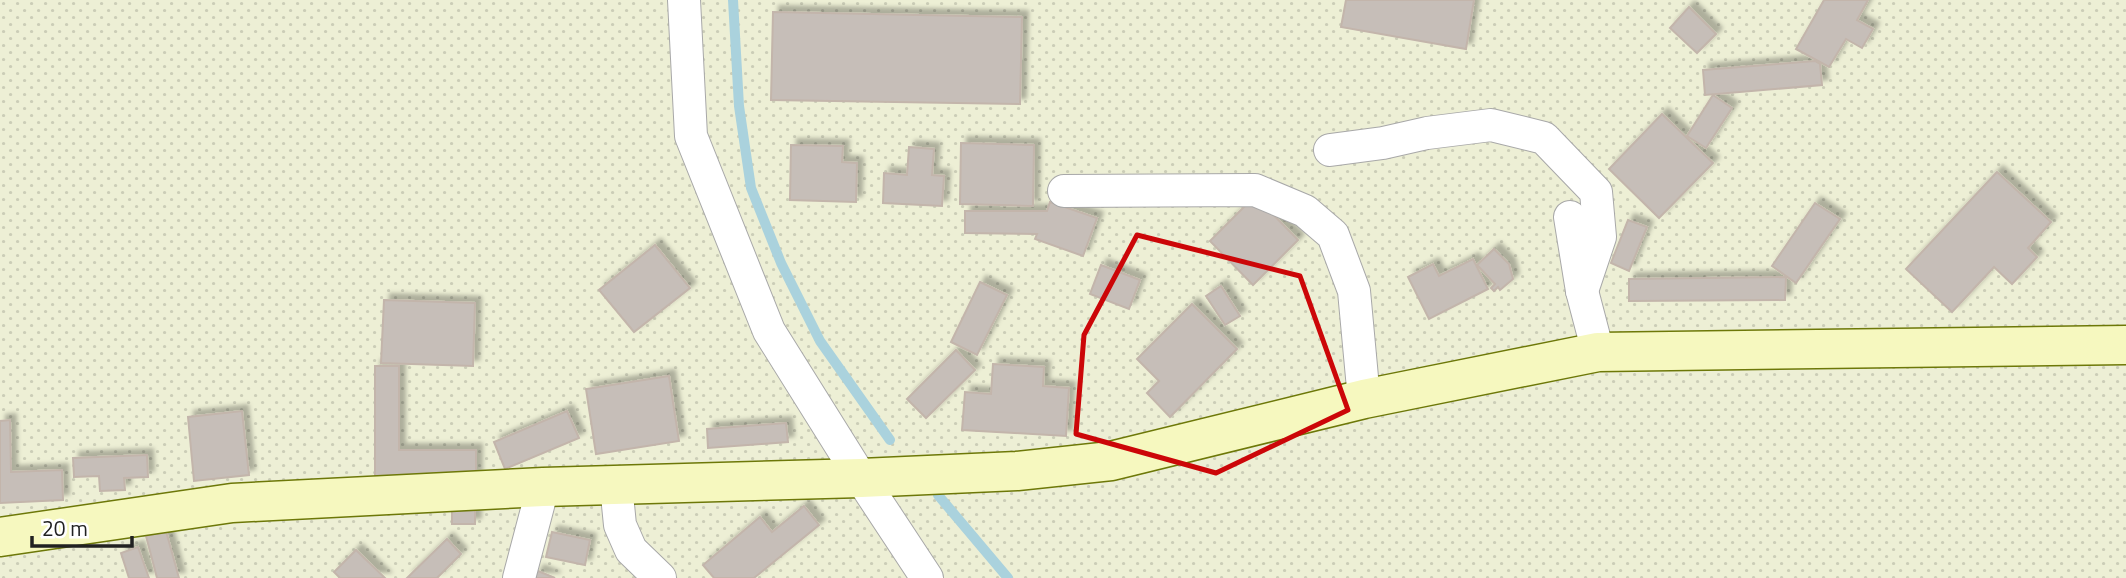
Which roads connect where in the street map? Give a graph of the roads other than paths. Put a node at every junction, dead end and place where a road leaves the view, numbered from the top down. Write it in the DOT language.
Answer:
graph roads {
  1 [pos="684,0"];
  2 [pos="1331,150"];
  3 [pos="1064,191"];
  4 [pos="1570,218"];
  5 [pos="1582,291"];
  6 [pos="2126,345"];
  7 [pos="1598,352"];
  8 [pos="1364,399"];
  9 [pos="861,478"];
  10 [pos="616,485"];
  11 [pos="543,487"];
  12 [pos="0,537"];
  13 [pos="519,578"];
  14 [pos="660,578"];
  15 [pos="928,578"];
  1 -- 9 [label="street"];
  2 -- 5 [label="street"];
  3 -- 8 [label="street"];
  4 -- 5 [label="street"];
  5 -- 7 [label="street"];
  6 -- 7 [label="street"];
  7 -- 8 [label="street"];
  8 -- 9 [label="street"];
  9 -- 10 [label="street"];
  9 -- 15 [label="street"];
  10 -- 11 [label="street"];
  10 -- 14 [label="street"];
  11 -- 12 [label="street"];
  11 -- 13 [label="street"];
}
